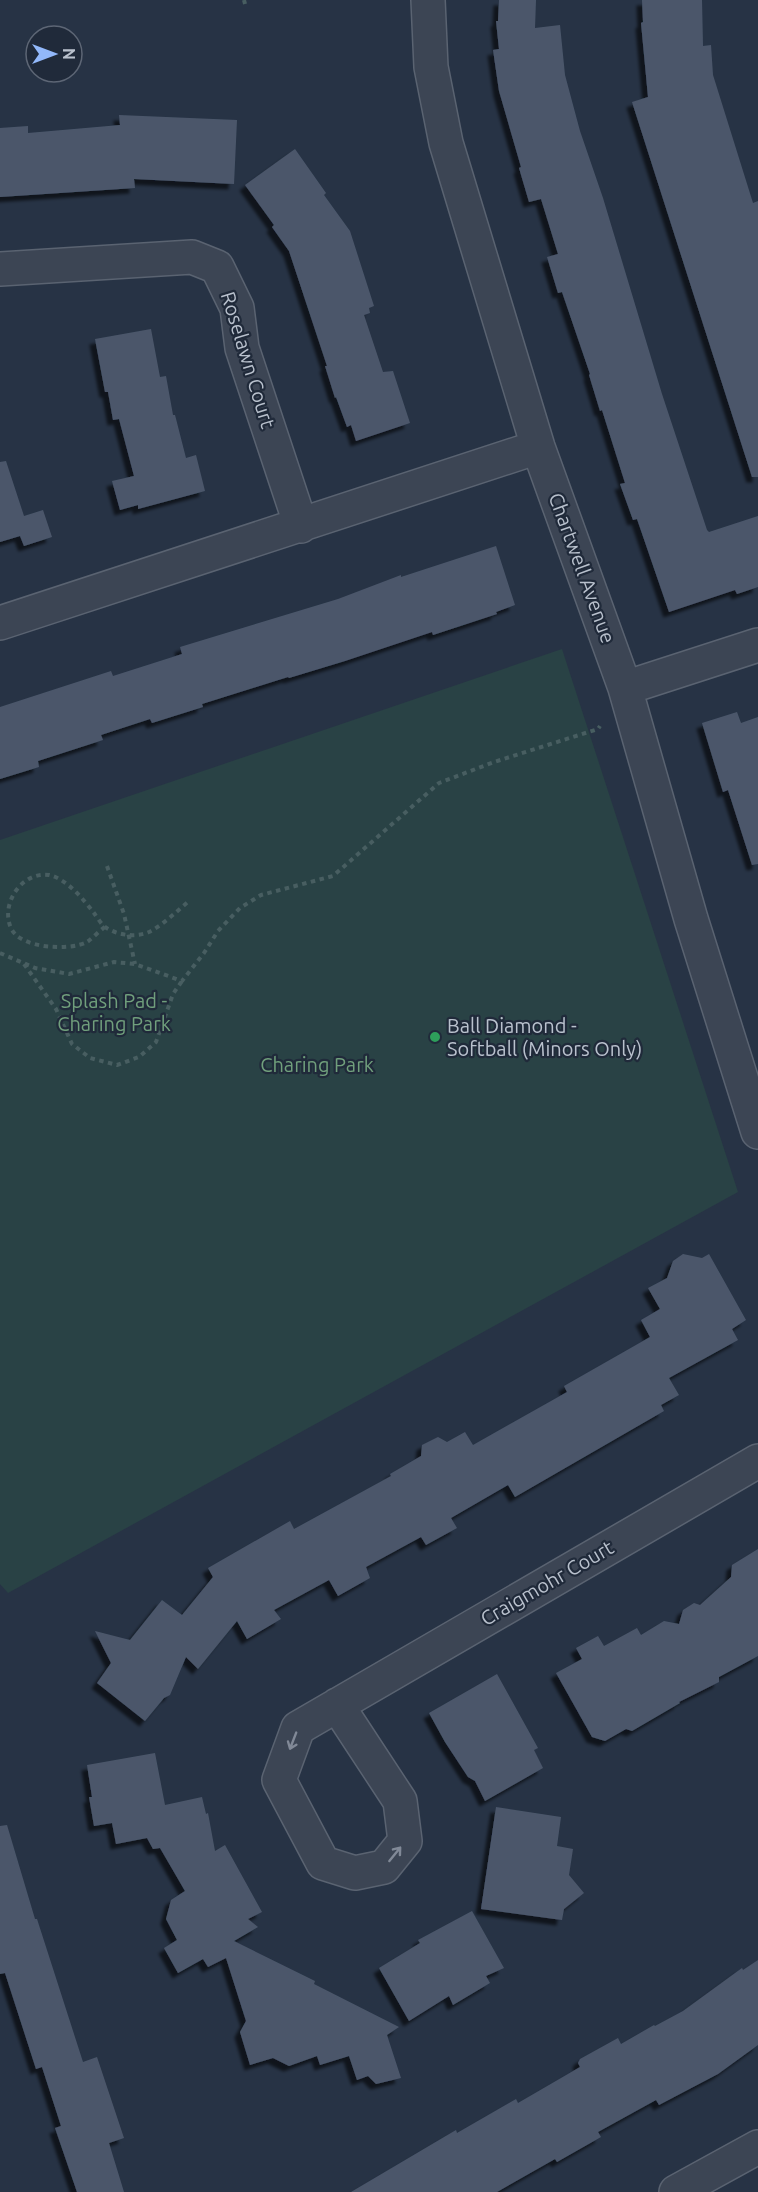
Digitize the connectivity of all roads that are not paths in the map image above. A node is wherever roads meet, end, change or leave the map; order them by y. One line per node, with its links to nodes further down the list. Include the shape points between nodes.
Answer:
1 (428, 0): 3 (street, Chartwell Avenue, via 431,67 446,143)
2 (0, 269): 4 (street, Roselawn Court, via 192,257 217,267 237,308 242,348)
3 (538, 447): 4 (street); 7 (street, Chartwell Avenue)
4 (301, 526): 5 (street)
5 (0, 623)
6 (758, 645): 7 (street)
7 (625, 688): 8 (street, Chartwell Avenue, via 691,919)
8 (758, 1132)
9 (758, 1461): 10 (street, Craigmohr Court)
10 (337, 1706): 10 (street, Craigmohr Court, one-way to 10, via 298,1728 279,1780 323,1863 355,1873 384,1867 405,1841 404,1831 400,1801)
11 (758, 2147): 12 (street)
12 (676, 2192)

